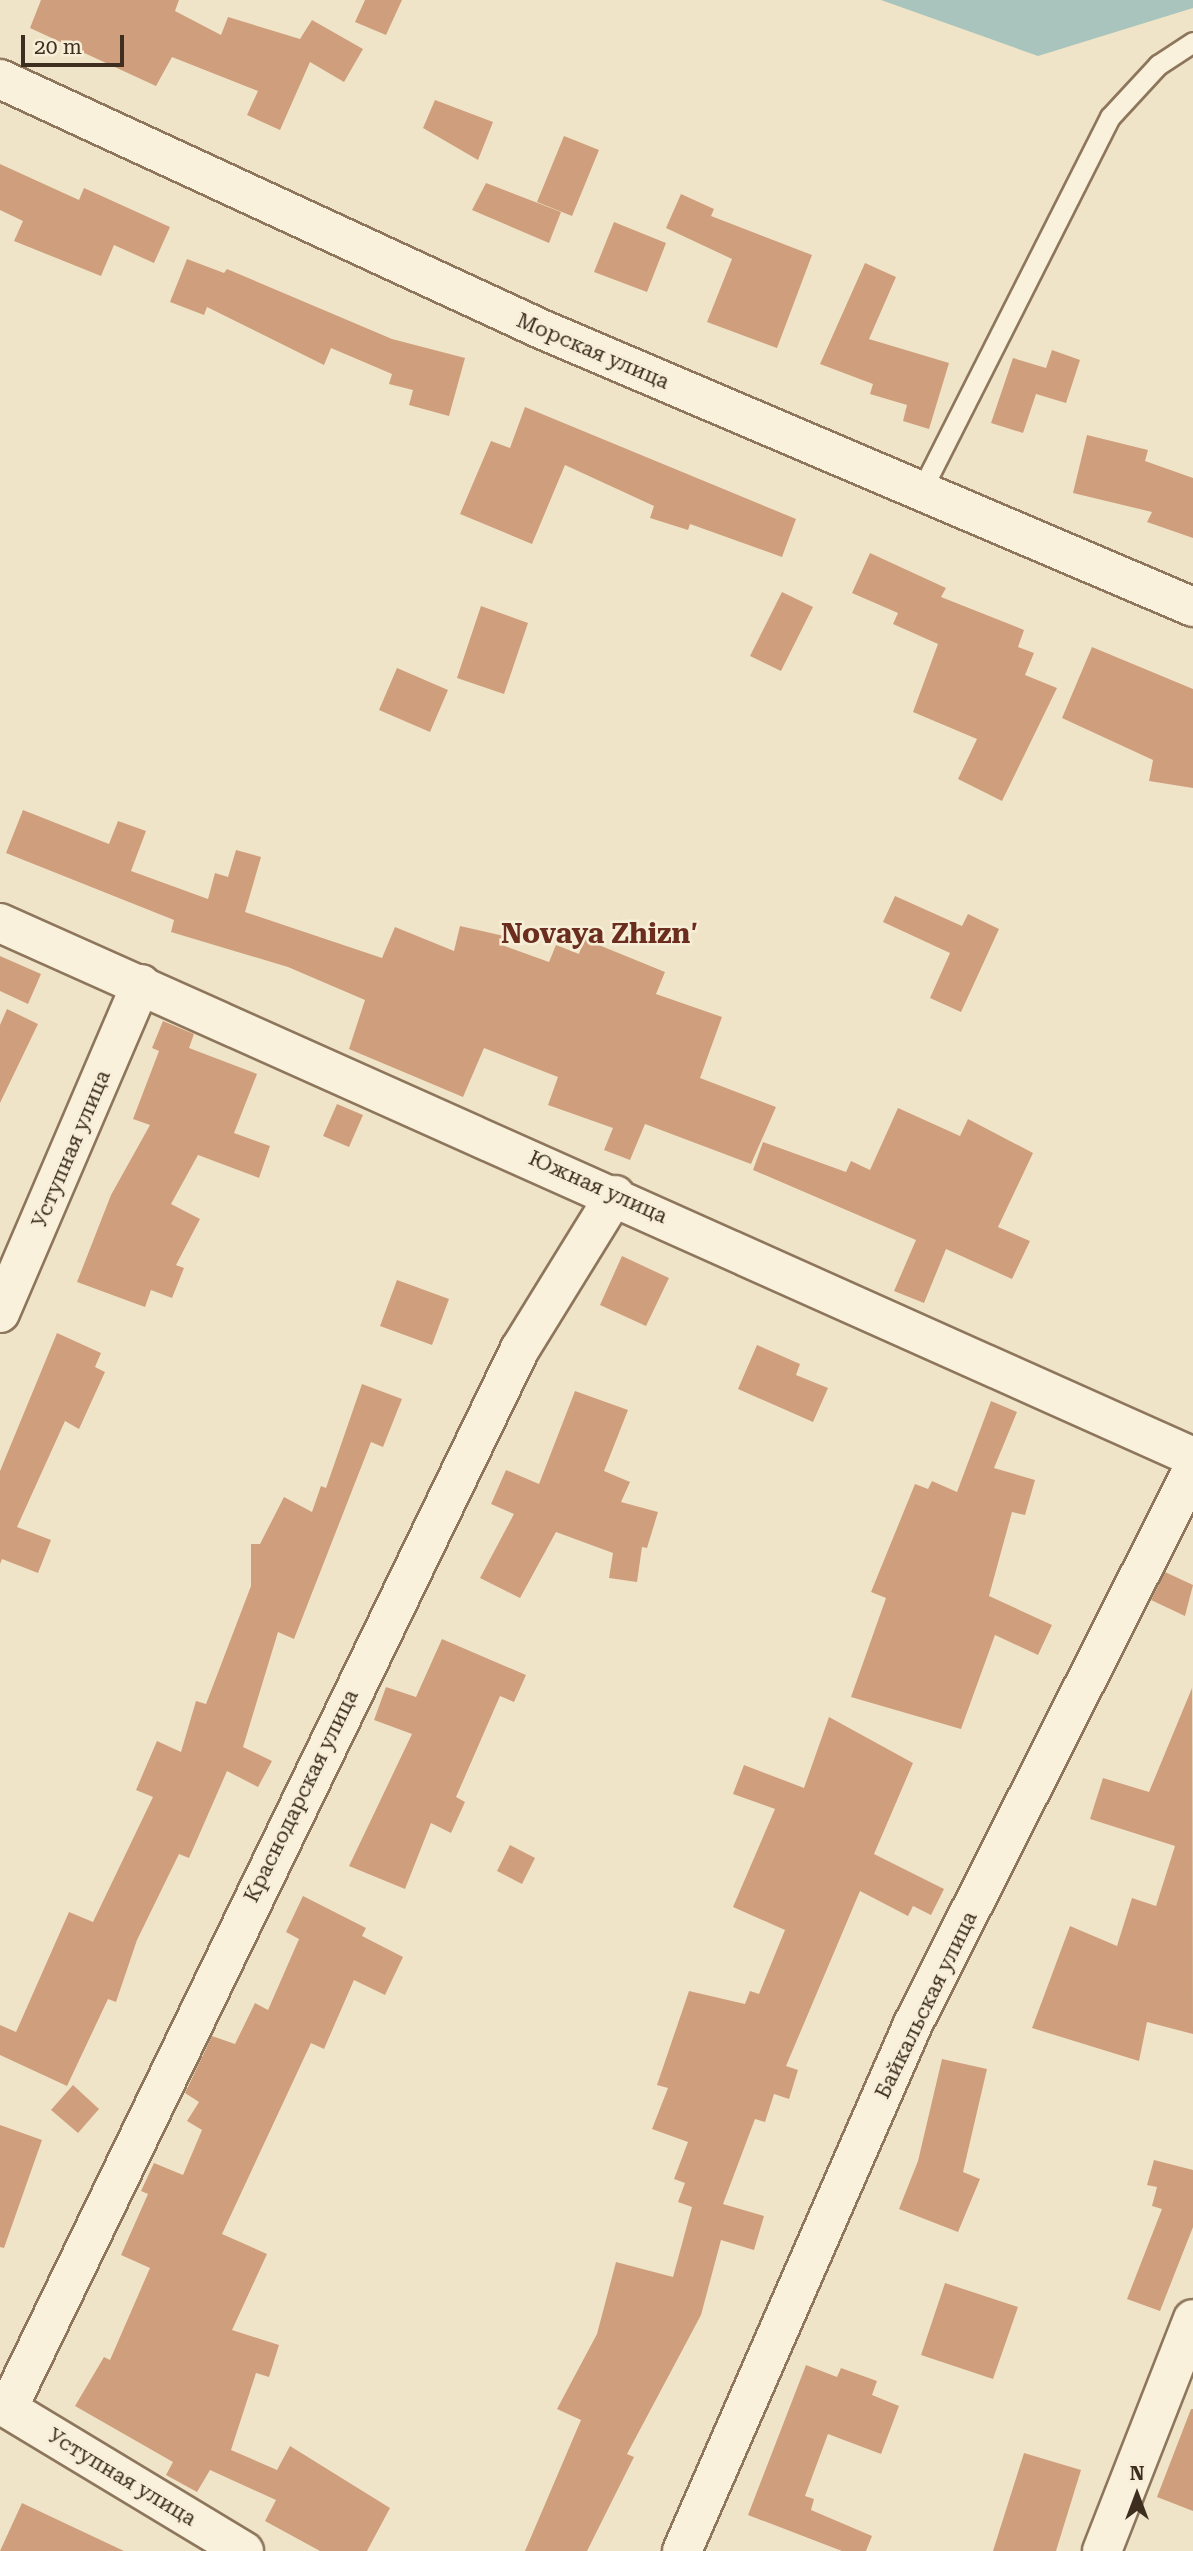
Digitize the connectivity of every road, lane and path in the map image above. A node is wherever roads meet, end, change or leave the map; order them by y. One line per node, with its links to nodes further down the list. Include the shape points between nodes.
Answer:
1 (1193, 42): 3 (lane, via 1158,65 1110,117)
2 (0, 79): 3 (street, Морская улица, via 541,329)
3 (921, 491): 4 (street, Морская улица)
4 (1193, 607)
5 (0, 923): 6 (street, Южная улица)
6 (141, 984): 7 (street, Южная улица); 8 (street, Уступная улица)
7 (615, 1195): 9 (street, Южная улица); 12 (street, Краснодарская улица, via 520,1349)
8 (0, 1313)
9 (1193, 1457)
10 (1193, 1469): 14 (street, Байкальская улица, via 914,2024)
11 (1193, 2319): 15 (street)
12 (4, 2406): 13 (street, Уступная улица)
13 (244, 2551)
14 (682, 2551)
15 (1102, 2551)

